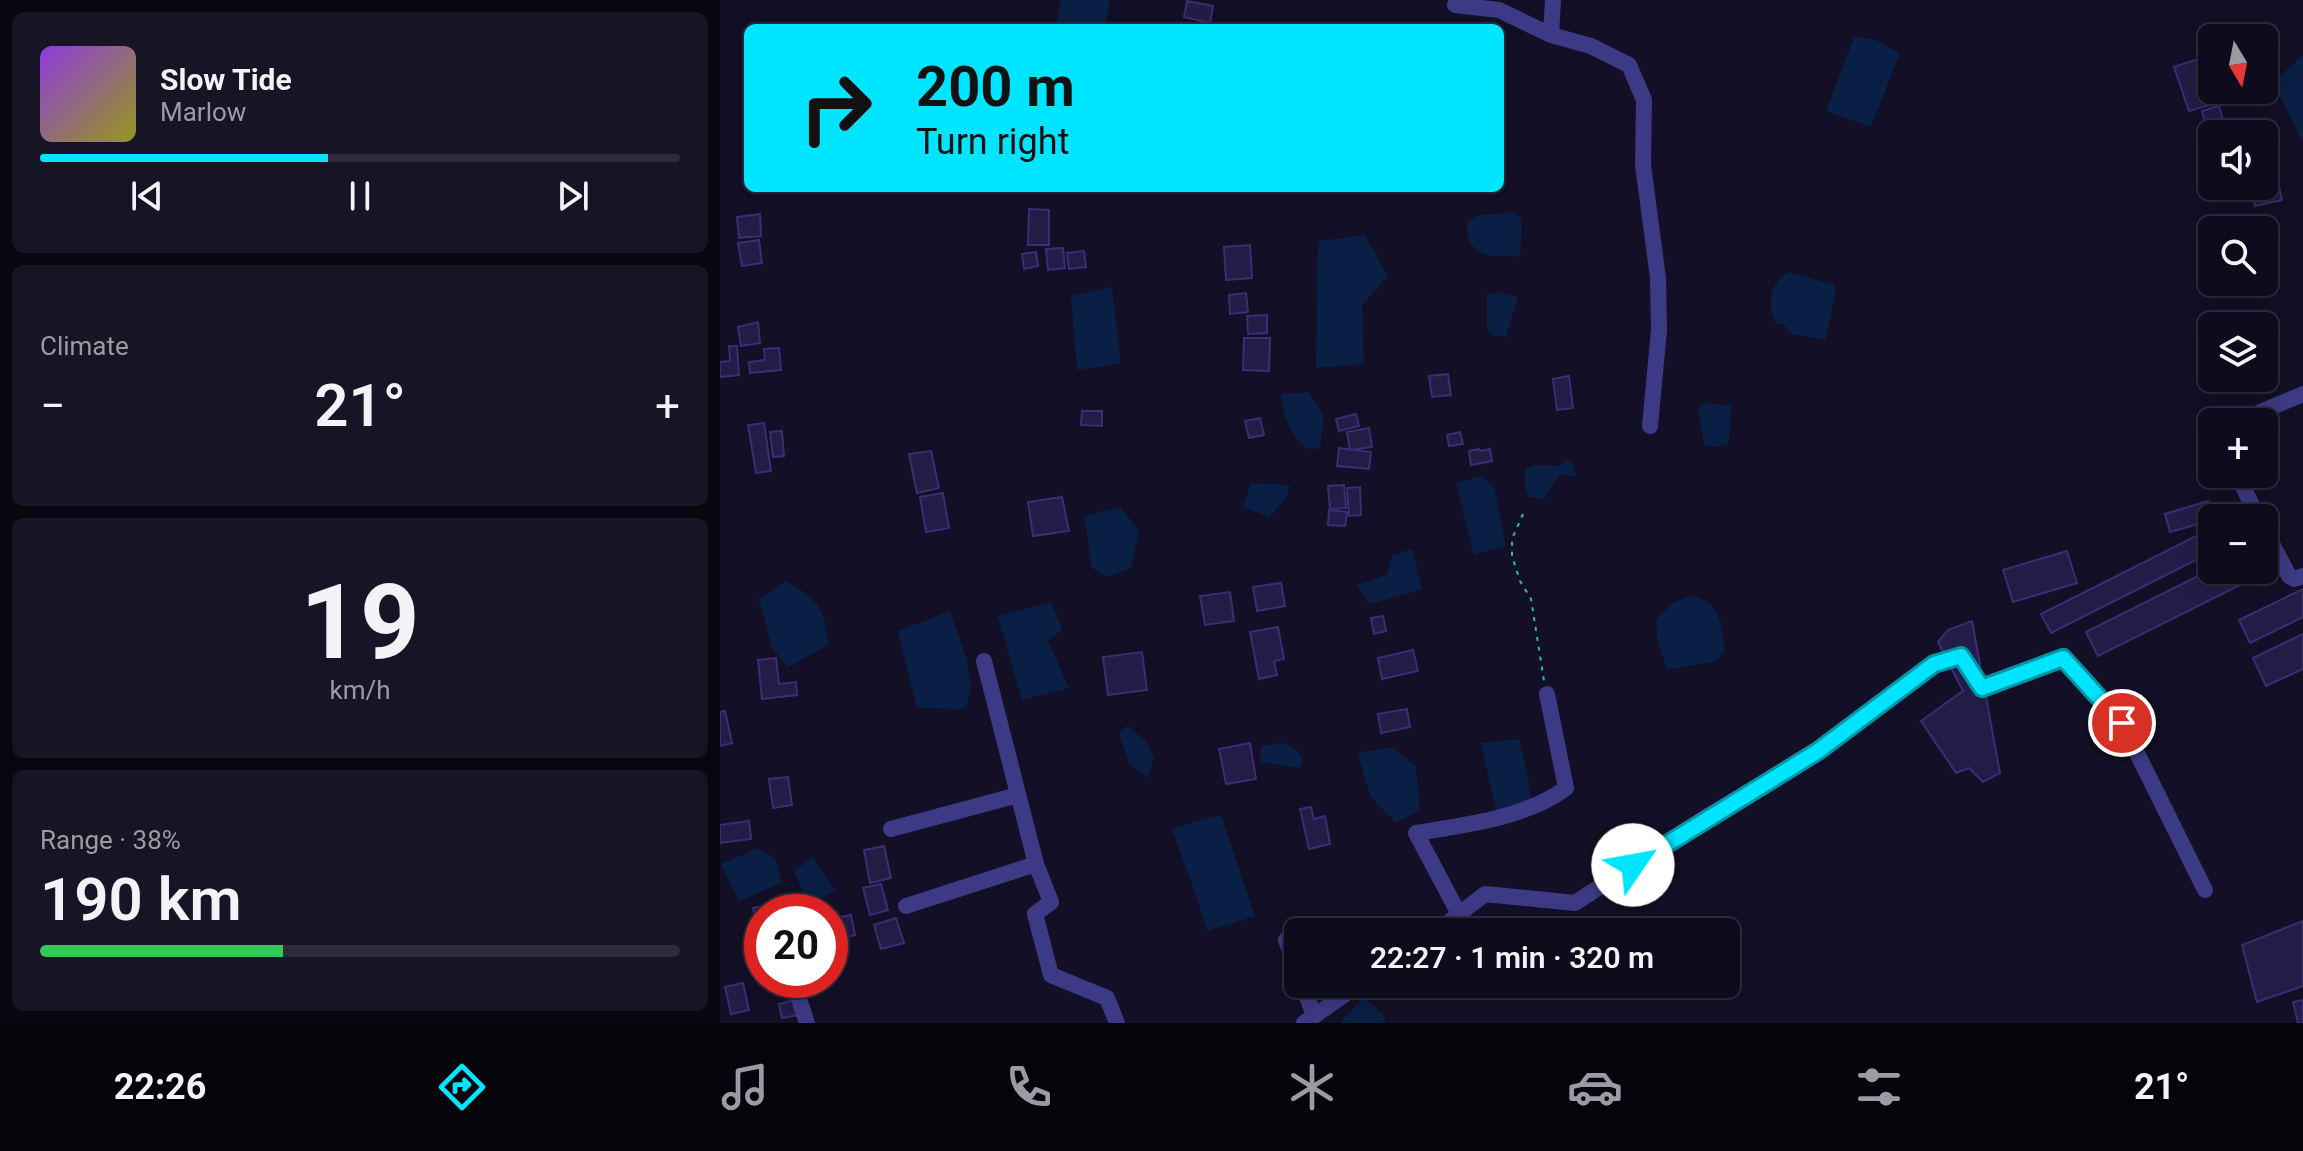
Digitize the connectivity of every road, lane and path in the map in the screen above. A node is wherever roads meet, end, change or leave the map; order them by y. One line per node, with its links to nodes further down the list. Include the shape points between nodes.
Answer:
1 (1553, 0): 3 (street)
2 (1455, 5): 3 (street, via 1499,10)
3 (1551, 35): 6 (street, via 1591,46 1629,65 1644,100 1643,165 1658,278 1659,330)
4 (2303, 394): 5 (street)
5 (2270, 408)
6 (1650, 426)
7 (1523, 514): 11 (path, via 1512,539 1512,556 1531,599)
8 (2278, 555): 9 (street, via 2289,576)
9 (2303, 576)
10 (984, 661): 12 (street)
11 (1547, 694): 17 (street, via 1566,788 1546,803 1416,833)
12 (1018, 795): 13 (street); 14 (street)
13 (891, 829)
14 (1036, 864): 16 (street); 24 (street, via 1051,902 1035,914 1051,975 1107,998)
15 (2205, 890): 17 (street, via 2122,723 2063,658 1982,688 1961,656 1934,664 1818,751 1575,903 1485,894)
16 (906, 906)
17 (1459, 914): 18 (street)
18 (1454, 918)
19 (1305, 998): 22 (street)
20 (1340, 998): 22 (street)
21 (800, 1002): 23 (street)
22 (1309, 1019)
23 (807, 1023)
24 (1117, 1023)

